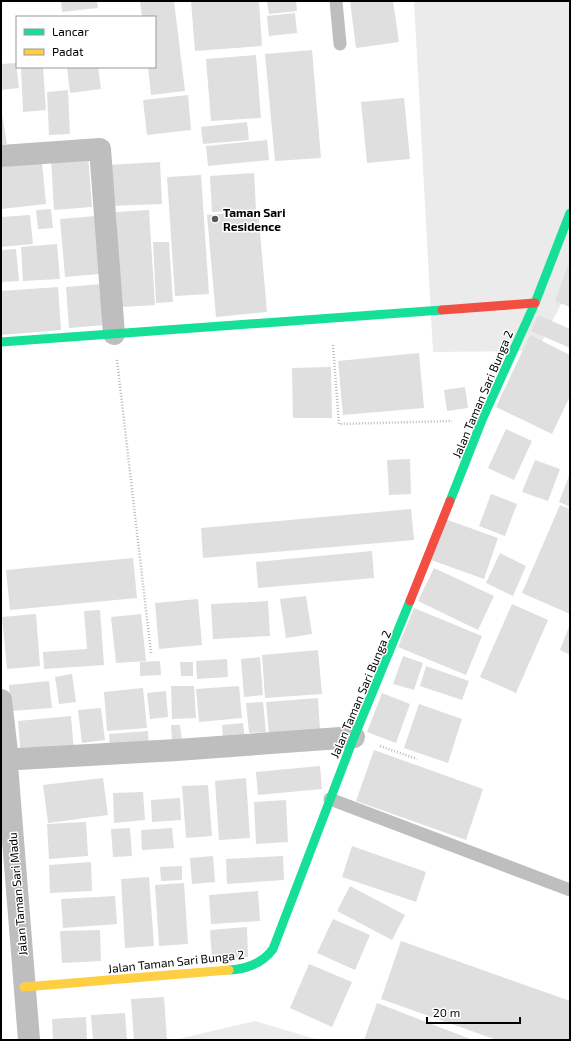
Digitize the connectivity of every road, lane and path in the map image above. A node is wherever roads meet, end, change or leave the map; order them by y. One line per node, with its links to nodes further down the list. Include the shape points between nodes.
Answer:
1 (336, 1): 2 (lane)
2 (340, 44)
3 (1, 156): 7 (street, via 100,149)
4 (570, 213): 5 (street, Jalan Taman Sari Bunga 2)
5 (535, 303): 6 (street); 9 (street, Jalan Taman Sari Bunga 2)
6 (330, 318): 7 (street); 9 (path, via 339,424)
7 (114, 334): 8 (street); 10 (path)
8 (1, 342)
9 (482, 420): 12 (street, Jalan Taman Sari Bunga 2)
10 (151, 653)
11 (1, 700): 14 (street, Jalan Taman Sari Madu)
12 (354, 737): 13 (path); 14 (street); 15 (street, Jalan Taman Sari Bunga 2)
13 (417, 759)
14 (4, 760): 17 (street, Jalan Taman Sari Madu, via 7,765)
15 (330, 799): 16 (lane); 17 (street, Jalan Taman Sari Bunga 2, via 273,949 261,962 242,968)
16 (570, 890)
17 (24, 987): 18 (street, Jalan Taman Sari Madu)
18 (29, 1040)

